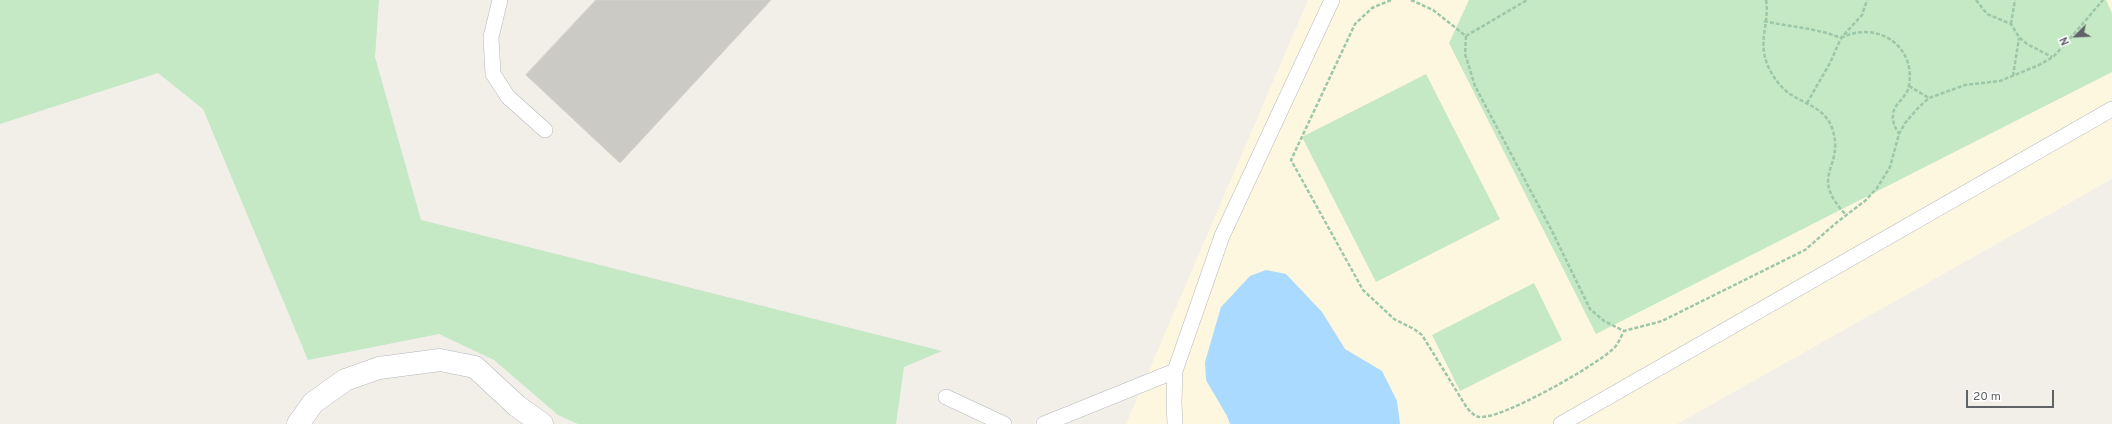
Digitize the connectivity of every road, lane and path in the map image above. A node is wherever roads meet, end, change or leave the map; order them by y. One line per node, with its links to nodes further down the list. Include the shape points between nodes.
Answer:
1 (500, 0): 22 (lane, via 491,37 493,74 508,97)
2 (1332, 0): 26 (lane, via 1222,236)
3 (1391, 0): 25 (path, via 1372,8 1355,24 1291,160 1363,290 1394,319 1422,335 1464,403 1474,415 1480,417 1504,411 1566,380 1614,348)
4 (1411, 0): 13 (path, via 1433,10)
5 (1527, 0): 13 (path)
6 (1766, 0): 11 (path)
7 (1867, 0): 15 (path, via 1862,15)
8 (1976, 0): 12 (path, via 1987,14)
9 (2015, 0): 12 (path)
10 (2102, 0): 16 (path)
11 (1764, 21): 15 (path, via 1824,32); 20 (path, via 1763,44 1769,69 1775,80 1790,94)
12 (2011, 24): 14 (path)
13 (1466, 36): 25 (path, via 1465,54 1475,86 1590,309 1604,321)
14 (2019, 37): 16 (path); 17 (path)
15 (1841, 38): 18 (path, via 1848,34 1868,32 1879,34 1897,43 1909,68); 20 (path)
16 (2053, 57): 17 (path)
17 (2013, 76): 19 (path, via 2000,81 1965,85)
18 (1909, 86): 19 (path); 23 (path, via 1893,113 1892,122)
19 (1929, 98): 23 (path, via 1911,116)
20 (1807, 103): 24 (path, via 1818,109 1831,124 1835,141 1827,178 1828,187 1830,194)
21 (2112, 109): 33 (lane)
22 (545, 130)
23 (1900, 134): 24 (path, via 1884,179 1866,200)
24 (1846, 215): 25 (path, via 1805,250 1784,262 1662,322)
25 (1624, 331)
26 (1175, 371): 31 (lane); 32 (lane)
27 (946, 397): 30 (lane)
28 (298, 424): 29 (street, via 313,403 345,380 379,368 440,360 475,367 517,406)
29 (542, 424)
30 (1004, 424)
31 (1044, 424)
32 (1175, 424)
33 (1560, 424)

